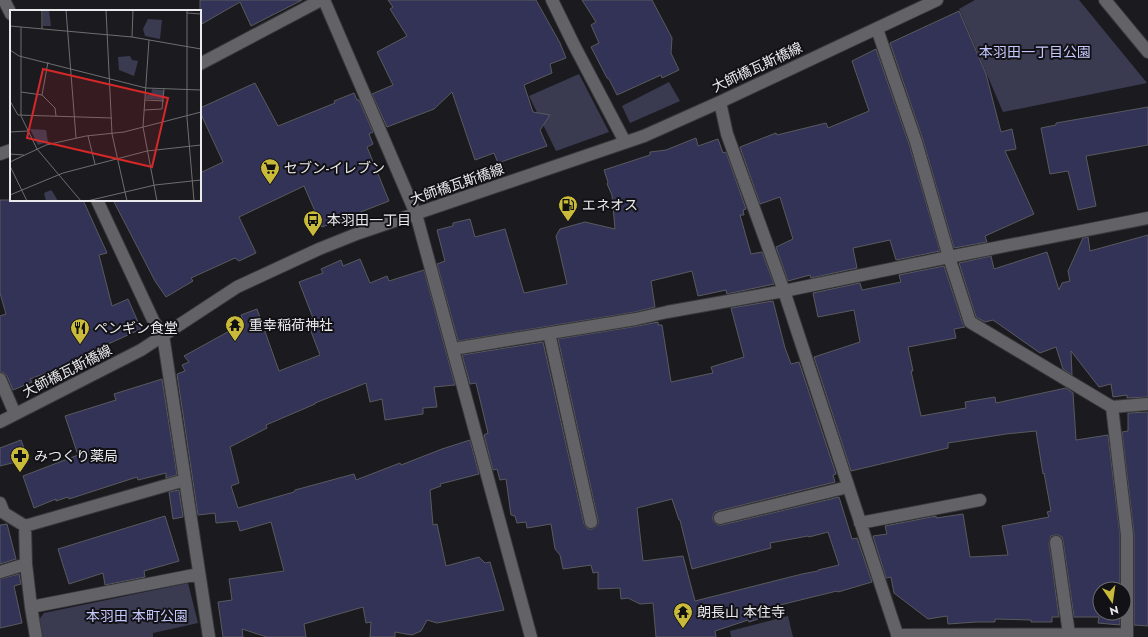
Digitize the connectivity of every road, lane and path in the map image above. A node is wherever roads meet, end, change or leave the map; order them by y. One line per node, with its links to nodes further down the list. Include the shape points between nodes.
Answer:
1 (4, 0): 6 (street)
2 (323, 0): 9 (street); 15 (street)
3 (552, 0): 11 (street)
4 (937, 0): 7 (street, 大師橋瓦斯橋線)
5 (1105, 0): 8 (street)
6 (10, 12)
7 (877, 29): 10 (street, 大師橋瓦斯橋線); 17 (street, via 916,142)
8 (1148, 52)
9 (201, 63)
10 (720, 102): 11 (street, 大師橋瓦斯橋線); 18 (street, via 727,134)
11 (625, 142): 15 (street, 大師橋瓦斯橋線)
12 (10, 150): 13 (street)
13 (0, 154)
14 (97, 201): 20 (street, via 154,322)
15 (416, 214): 20 (street, 大師橋瓦斯橋線, via 358,233 237,287); 21 (street)
16 (1148, 218): 17 (street)
17 (949, 257): 18 (street); 24 (street, via 970,322)
18 (784, 291): 19 (street); 28 (street)
19 (548, 333): 21 (street); 32 (street)
20 (163, 335): 25 (street, 大師橋瓦斯橋線, via 142,350); 27 (street)
21 (453, 349): 45 (street)
22 (0, 379): 25 (street)
23 (1148, 404): 24 (street)
24 (1112, 408): 42 (street, via 1127,535)
25 (15, 414): 26 (street, 大師橋瓦斯橋線)
26 (0, 422)
27 (185, 480): 34 (street); 38 (street)
28 (848, 486): 31 (street); 33 (street)
29 (980, 500): 33 (street)
30 (0, 503): 34 (street, via 4,513)
31 (720, 518)
32 (591, 522)
33 (860, 523): 41 (street)
34 (25, 526): 36 (street)
35 (1056, 542): 40 (street)
36 (26, 564): 37 (street); 39 (street)
37 (0, 572)
38 (200, 574): 39 (street); 44 (street)
39 (31, 607): 43 (street)
40 (1069, 634): 41 (street); 42 (street)
41 (897, 636)
42 (1127, 636)
43 (36, 637)
44 (209, 637)
45 (531, 637)

